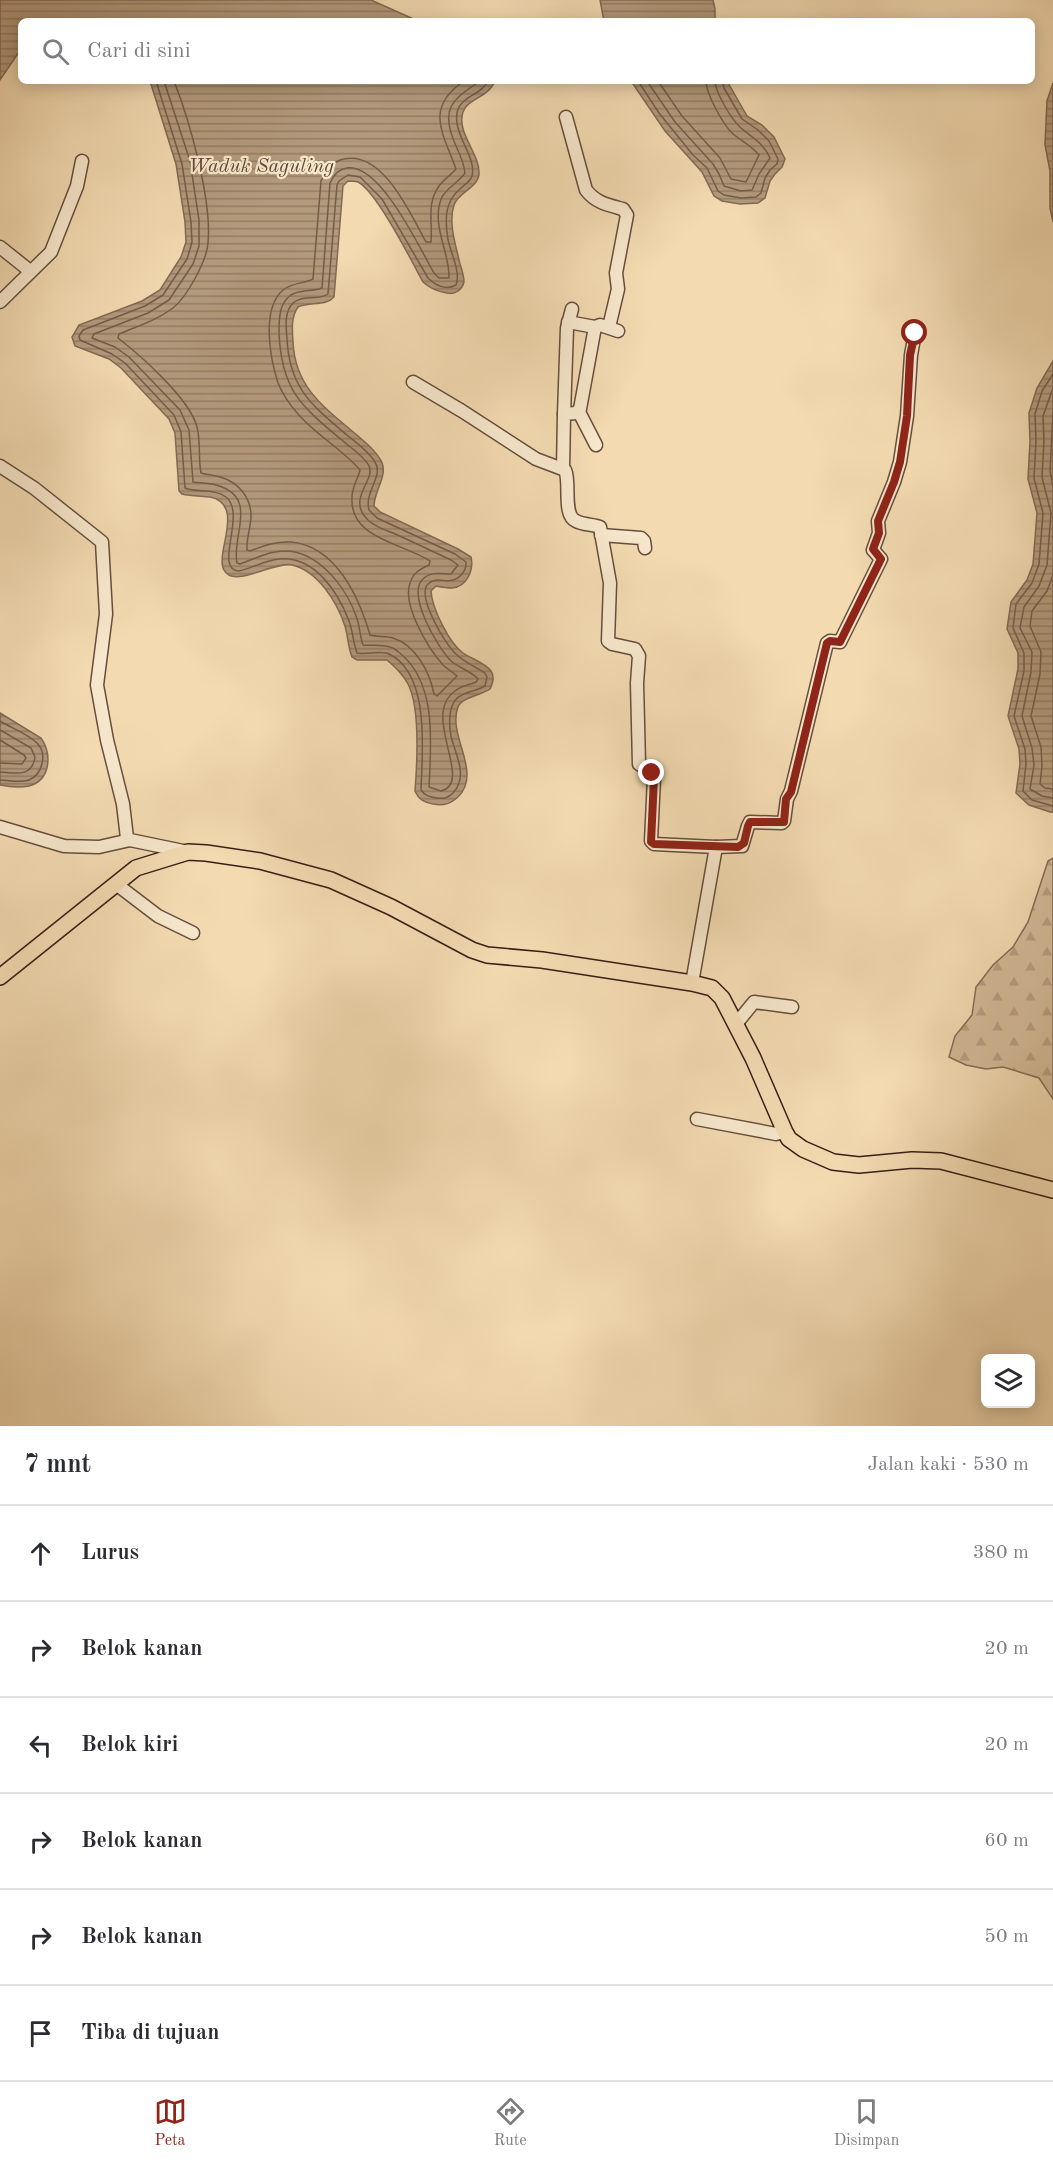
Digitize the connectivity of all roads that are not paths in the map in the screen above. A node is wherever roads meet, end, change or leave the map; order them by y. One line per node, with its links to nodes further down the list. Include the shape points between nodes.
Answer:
1 (566, 117): 8 (street, via 586,190 593,199 623,209 627,215 616,273 614,329 600,324)
2 (82, 161): 4 (street, via 54,247)
3 (0, 248): 4 (street)
4 (30, 271): 5 (street)
5 (0, 302)
6 (572, 309): 7 (street)
7 (568, 322): 8 (street); 12 (street)
8 (596, 327): 11 (street)
9 (915, 333): 20 (street, via 900,462 877,524 879,533 873,549 881,559 840,642 827,643 791,792 786,799 784,821 750,822 742,846)
10 (413, 382): 15 (street, via 536,459)
11 (579, 412): 12 (street); 13 (street)
12 (564, 414): 15 (street)
13 (596, 445)
14 (0, 466): 19 (street, via 102,542 106,614 97,685)
15 (563, 469): 16 (street, via 571,516 577,522 598,526)
16 (601, 536): 17 (street, via 641,538); 20 (street, via 610,583 608,641 635,649 639,656 639,764 651,771 654,778 651,842)
17 (645, 548)
18 (0, 827): 19 (street, via 64,846 99,847)
19 (130, 840): 21 (street)
20 (716, 847): 25 (street)
21 (188, 852): 22 (main road, via 136,868); 25 (main road, via 260,861 331,880 487,956 542,960)
22 (116, 884): 23 (street, via 158,916); 24 (main road)
23 (193, 933)
24 (0, 978)
25 (692, 983): 27 (main road, via 718,993)
26 (792, 1007): 27 (street, via 754,1002)
27 (736, 1024): 29 (main road)
28 (697, 1119): 29 (street, via 776,1134)
29 (785, 1132): 30 (main road, via 803,1149 833,1162 859,1166 941,1161)
30 (1053, 1190)

